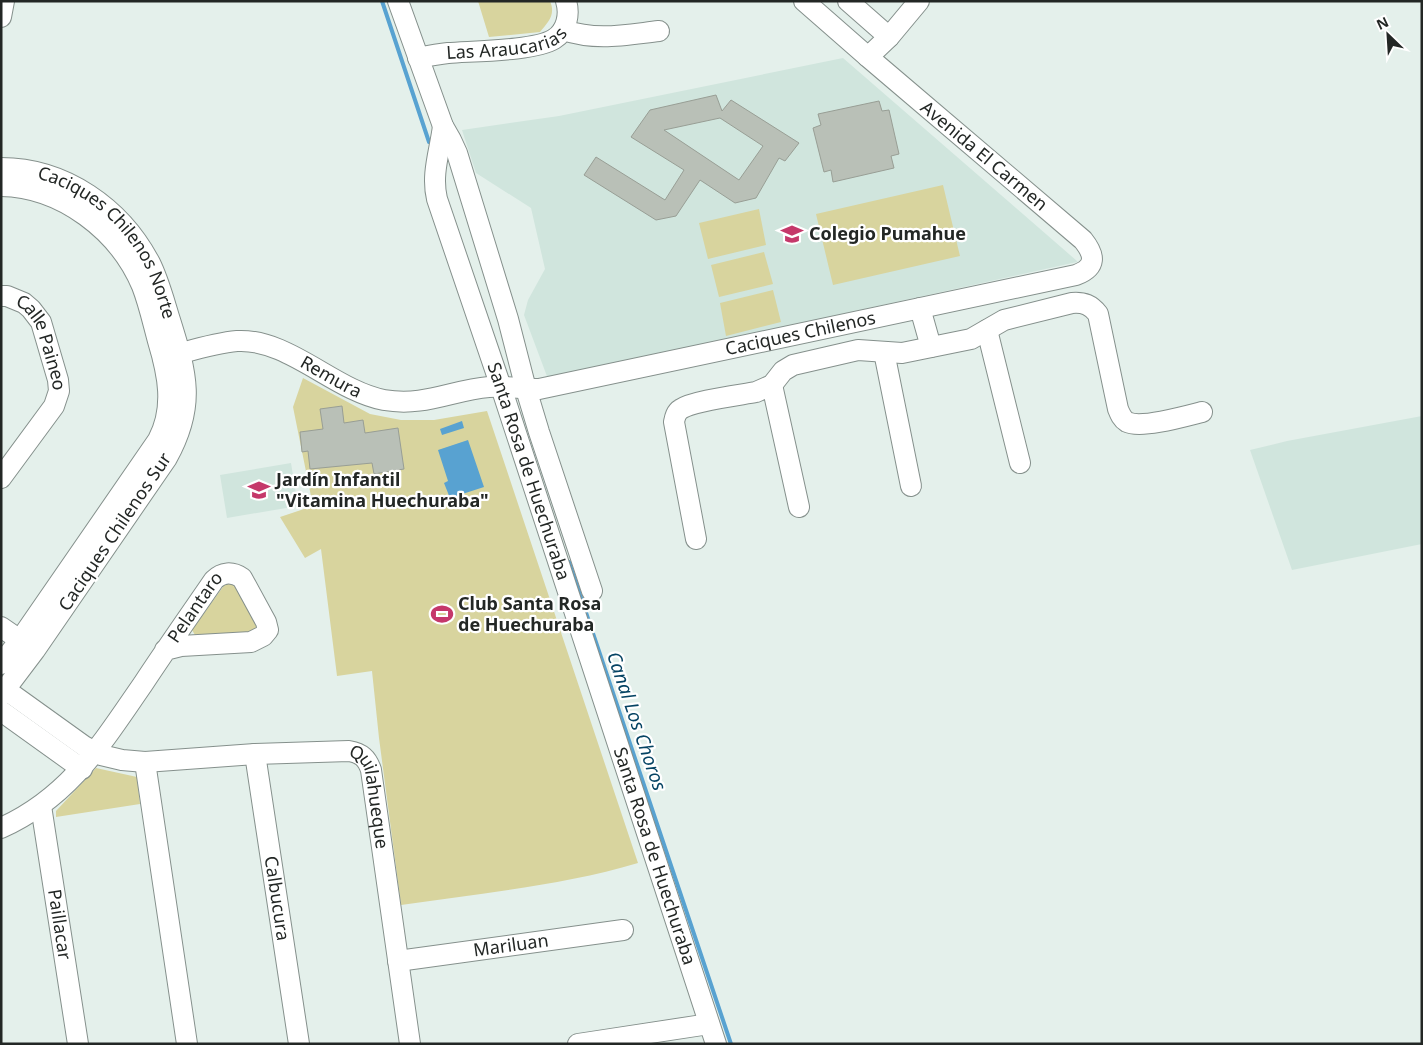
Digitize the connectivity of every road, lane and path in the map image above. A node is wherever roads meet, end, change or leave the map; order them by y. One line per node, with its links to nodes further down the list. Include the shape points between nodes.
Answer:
1 (4, 1): 7 (street)
2 (398, 1): 12 (street, Santa Rosa de Huechuraba)
3 (566, 1): 8 (street, Las Araucarias, via 568,18)
4 (804, 1): 11 (street, Avenida El Carmen)
5 (848, 1): 10 (street)
6 (919, 1): 10 (street)
7 (1, 18)
8 (563, 30): 9 (street, via 604,37); 12 (street, Las Araucarias, via 555,39 536,46)
9 (659, 31)
10 (889, 37): 11 (street)
11 (868, 57): 19 (street, Avenida El Carmen, via 1083,240 1092,253)
12 (418, 58): 13 (street, Santa Rosa de Huechuraba)
13 (443, 126): 16 (street, Santa Rosa de Huechuraba, via 454,146); 17 (street, Santa Rosa de Huechuraba, via 434,176)
14 (1, 168): 18 (street, Caciques Chilenos Norte, via 36,171 67,182 109,210)
15 (1, 186): 18 (street, Caciques Chilenos Norte, via 28,189 70,205)
16 (470, 197): 17 (street, via 453,187 444,190); 28 (street, Santa Rosa de Huechuraba, via 508,318)
17 (437, 199): 27 (street, Santa Rosa de Huechuraba)
18 (125, 241): 25 (street, Caciques Chilenos Norte, via 151,264 158,281)
19 (1092, 260): 21 (street, Caciques Chilenos, via 1083,272 1076,275)
20 (1, 296): 31 (street, Calle Paineo, via 24,303 41,322 60,392 54,406)
21 (920, 308): 23 (street); 28 (street, Caciques Chilenos, via 539,390)
22 (987, 330): 23 (street, via 971,339); 29 (street, via 1004,320 1082,302 1098,314 1118,409 1126,422 1149,424); 30 (street)
23 (931, 348): 24 (street, via 902,353)
24 (884, 352): 26 (street, via 858,350 793,365); 32 (street)
25 (172, 356): 27 (street, Remura, via 237,341 259,343 290,355 361,393 395,402 428,401); 37 (street, Caciques Chilenos Sur, via 186,400 178,438)
26 (772, 384): 33 (street); 34 (street, via 756,392 689,405 678,411 675,417)
27 (501, 387): 28 (street, Caciques Chilenos); 50 (street, Santa Rosa de Huechuraba)
28 (526, 389): 35 (street, Santa Rosa de Huechuraba)
29 (1202, 412)
30 (1020, 463)
31 (1, 478)
32 (911, 486)
33 (799, 507)
34 (696, 539)
35 (592, 590)
36 (1, 627): 37 (street)
37 (27, 645): 39 (street, Caciques Chilenos Sur); 40 (street, Caciques Chilenos Sur)
38 (166, 650): 38 (street, Pelantaro, via 181,646 251,642 263,636 268,630 266,622 242,578 231,573 218,577); 42 (street, Pelantaro)
39 (1, 664)
40 (3, 692): 42 (street, Quilahueque)
41 (1, 711): 45 (street)
42 (96, 752): 44 (street, Quilahueque, via 122,760); 45 (street)
43 (255, 754): 44 (street, Quilahueque); 49 (street, Quilahueque, via 349,752 366,759 371,770); 53 (street, Calbucura)
44 (145, 762): 52 (street)
45 (82, 769): 46 (street)
46 (41, 806): 47 (street); 51 (street, Paillacar)
47 (1, 828)
48 (623, 930): 49 (street, Mariluan)
49 (398, 961): 54 (street, Quilahueque)
50 (709, 1024): 55 (street); 56 (street, Santa Rosa de Huechuraba)
51 (78, 1044)
52 (187, 1044)
53 (299, 1044)
54 (410, 1044)
55 (578, 1044)
56 (716, 1044)

